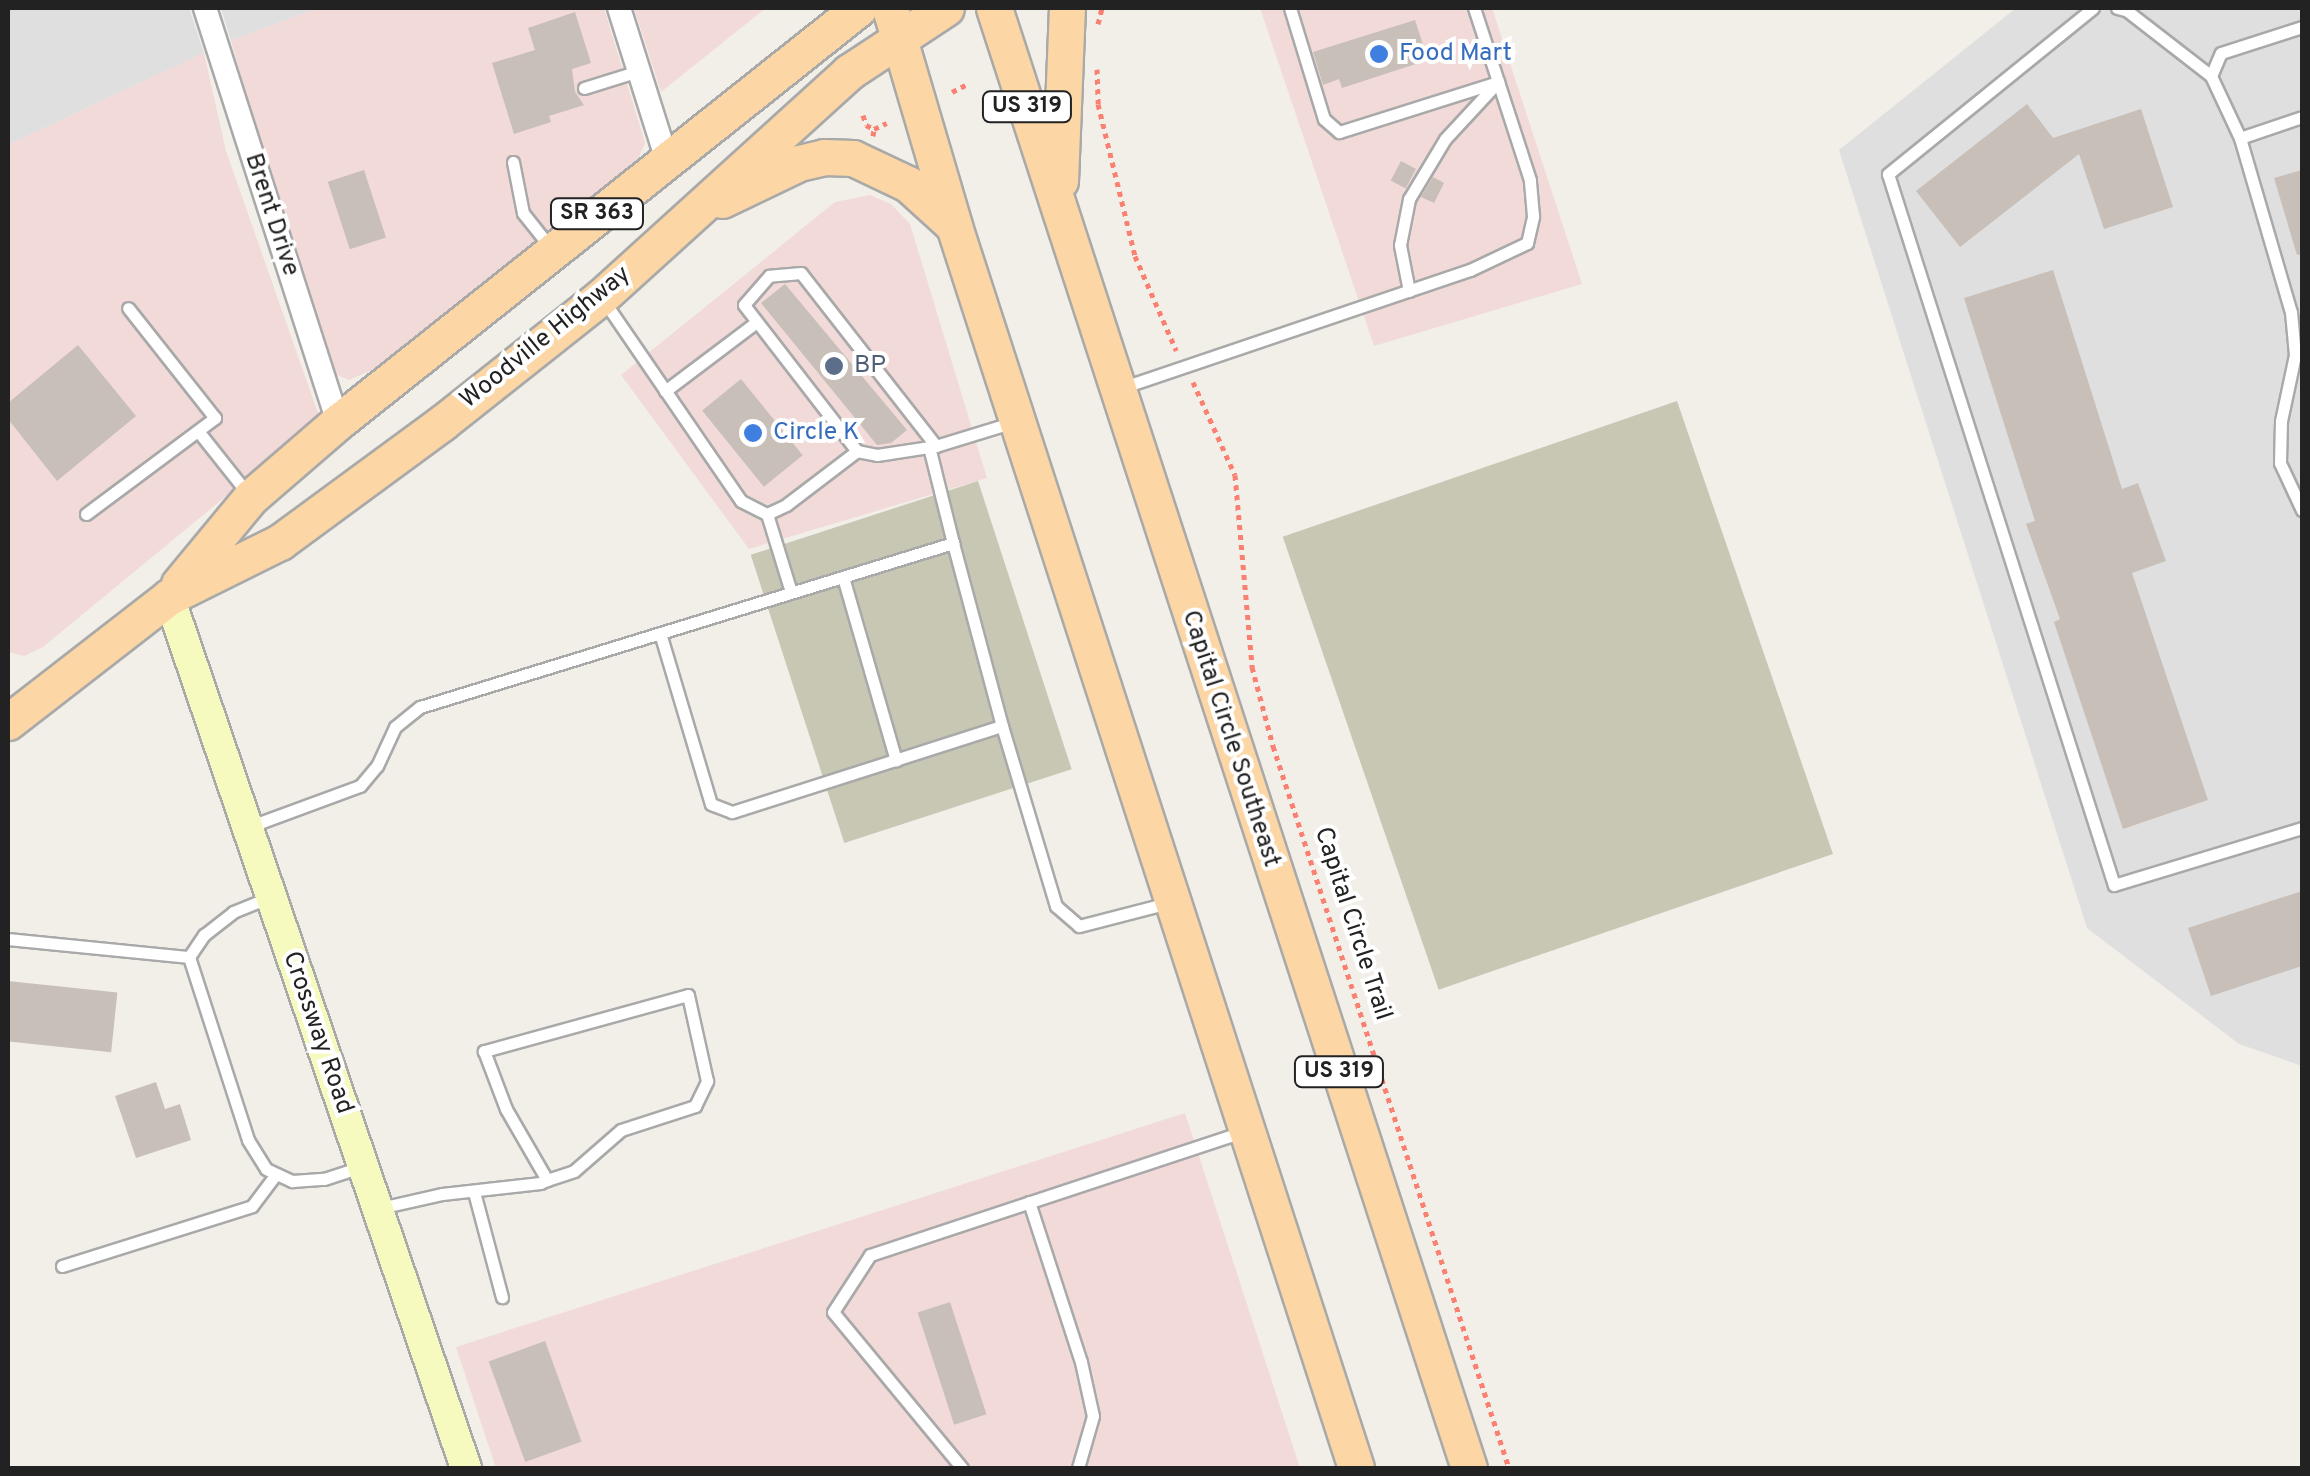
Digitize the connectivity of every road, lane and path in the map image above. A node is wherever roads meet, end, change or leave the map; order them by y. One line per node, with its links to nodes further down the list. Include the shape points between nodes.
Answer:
1 (205, 8): 39 (street, Brent Drive)
2 (619, 8): 14 (street)
3 (859, 8): 24 (main road, Woodville Highway / SR 363)
4 (946, 8): 11 (main road, Woodville Highway / SR 363)
5 (994, 8): 26 (main road, Capital Circle Southeast / US 319)
6 (1067, 8): 26 (main road)
7 (1292, 8): 16 (lane, via 1324,119 1340,132)
8 (1474, 8): 16 (lane)
9 (2093, 8): 56 (lane, via 1888,174 2114,885)
10 (2123, 8): 15 (lane)
11 (895, 23): 27 (main road, Woodville Highway / SR 363); 28 (main road)
12 (2302, 26): 15 (lane, via 2221,53)
13 (1096, 53): 34 (path, via 1098,104 1135,256)
14 (639, 71): 18 (lane); 24 (street)
15 (2211, 76): 23 (lane)
16 (1498, 82): 30 (lane, via 1444,139 1409,199 1400,245); 30 (lane, via 1530,180 1528,243)
17 (968, 84): 19 (path)
18 (584, 88)
19 (952, 92)
20 (863, 115): 22 (path, via 874,129)
21 (2302, 117): 23 (lane)
22 (886, 123)
23 (2240, 138): 44 (lane, via 2291,312 2295,355 2280,463)
24 (666, 157): 29 (main road, Woodville Highway / SR 363)
25 (513, 162): 29 (lane, via 523,213)
26 (1059, 206): 37 (main road, Capital Circle Southeast / US 319)
27 (691, 214): 28 (main road, via 800,163 839,157 908,184); 31 (main road, Woodville Highway / SR 363)
28 (954, 226): 38 (main road)
29 (552, 251): 39 (main road, Woodville Highway / SR 363)
30 (1409, 291): 37 (lane)
31 (601, 297): 36 (lane); 50 (main road, Woodville Highway / SR 363, via 280,542)
32 (128, 308): 40 (lane, via 214,418)
33 (754, 324): 36 (lane); 41 (lane, via 744,306 770,276 802,273); 42 (lane)
34 (1174, 346)
35 (1195, 386): 75 (path, Capital Circle Trail, via 1236,476 1252,667 1273,746)
36 (665, 390): 46 (lane, via 742,500)
37 (1117, 390): 74 (main road, Capital Circle Southeast / US 319)
38 (1018, 421): 41 (lane); 58 (main road)
39 (338, 422): 43 (main road, Woodville Highway / SR 363)
40 (198, 431): 43 (lane); 45 (lane)
41 (932, 446): 42 (lane, via 877,455); 47 (lane)
42 (857, 451): 46 (lane)
43 (250, 497): 50 (main road, Woodville Highway / SR 363)
44 (2302, 510)
45 (86, 514)
46 (766, 514): 49 (lane)
47 (952, 543): 48 (lane); 53 (lane)
48 (842, 576): 49 (lane); 54 (lane)
49 (791, 592): 51 (lane)
50 (169, 597): 52 (main road, Woodville Highway / SR 363); 55 (street, Crossway Road)
51 (660, 633): 54 (lane, via 711,804 732,812); 55 (lane, via 420,707 396,727 360,786)
52 (8, 719)
53 (1002, 726): 54 (lane); 58 (lane, via 1056,906 1078,926)
54 (896, 761)
55 (246, 828): 57 (street, Crossway Road)
56 (2302, 828)
57 (270, 898): 60 (lane, via 233,912); 62 (street, Crossway Road)
58 (1172, 902): 61 (main road)
59 (8, 939): 60 (lane)
60 (189, 956): 63 (lane, via 248,1140)
61 (1246, 1130): 66 (lane); 73 (main road)
62 (363, 1166): 63 (lane, via 324,1179 292,1181); 67 (street, Crossway Road)
63 (276, 1174): 68 (lane, via 252,1206)
64 (547, 1180): 64 (lane, via 574,1171 621,1130 695,1106 708,1080 688,995 484,1052 506,1109); 65 (lane)
65 (474, 1192): 67 (lane); 69 (lane)
66 (1029, 1202): 71 (lane, via 870,1255 833,1312); 72 (lane, via 1093,1416)
67 (378, 1208): 70 (street, Crossway Road)
68 (62, 1266)
69 (502, 1297)
70 (466, 1468)
71 (962, 1468)
72 (1078, 1468)
73 (1356, 1468)
74 (1470, 1468)
75 (1509, 1468)

